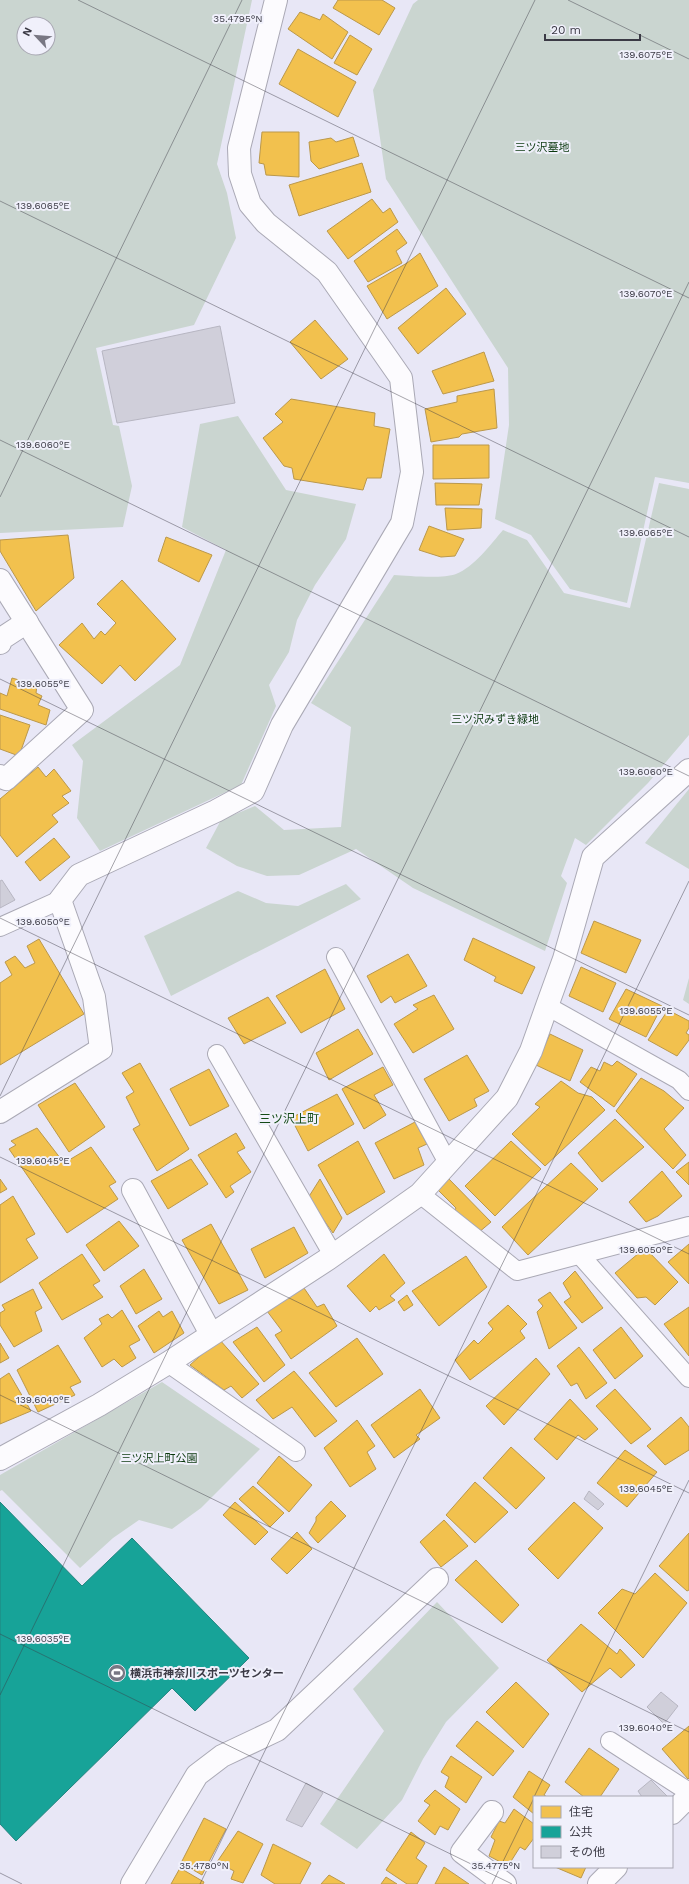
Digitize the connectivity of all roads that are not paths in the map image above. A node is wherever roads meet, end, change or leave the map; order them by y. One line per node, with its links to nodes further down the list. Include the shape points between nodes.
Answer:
1 (276, 0): 7 (street, via 239,148 240,174 250,204 266,223 327,272 401,378 412,472 402,524 282,725 254,791 216,812 78,875)
2 (0, 580): 3 (street)
3 (27, 622): 4 (street, via 1,639); 6 (street, via 82,710 6,779)
4 (0, 643)
5 (689, 770): 10 (street, via 593,857 564,959)
6 (0, 776)
7 (60, 900): 8 (lane); 13 (street, via 94,997 100,1049)
8 (0, 927)
9 (336, 957): 14 (lane)
10 (547, 1006): 12 (lane, via 679,1080); 14 (street, via 531,1051 507,1098)
11 (217, 1054): 18 (lane)
12 (689, 1091)
13 (0, 1112)
14 (448, 1163): 16 (street)
15 (133, 1190): 20 (street)
16 (420, 1194): 18 (street); 19 (lane, via 517,1271)
17 (689, 1226): 19 (lane)
18 (333, 1255): 20 (street)
19 (580, 1255): 22 (lane)
20 (211, 1334): 21 (street)
21 (168, 1363): 23 (lane); 24 (street, via 99,1405)
22 (689, 1378)
23 (296, 1452)
24 (0, 1459)
25 (437, 1579): 32 (street, via 277,1730 222,1756 196,1775)
26 (610, 1741): 27 (lane)
27 (689, 1792)
28 (689, 1796): 29 (street)
29 (673, 1811)
30 (492, 1812): 33 (street, via 462,1852)
31 (615, 1868): 34 (street)
32 (132, 1884)
33 (505, 1884)
34 (599, 1884)

